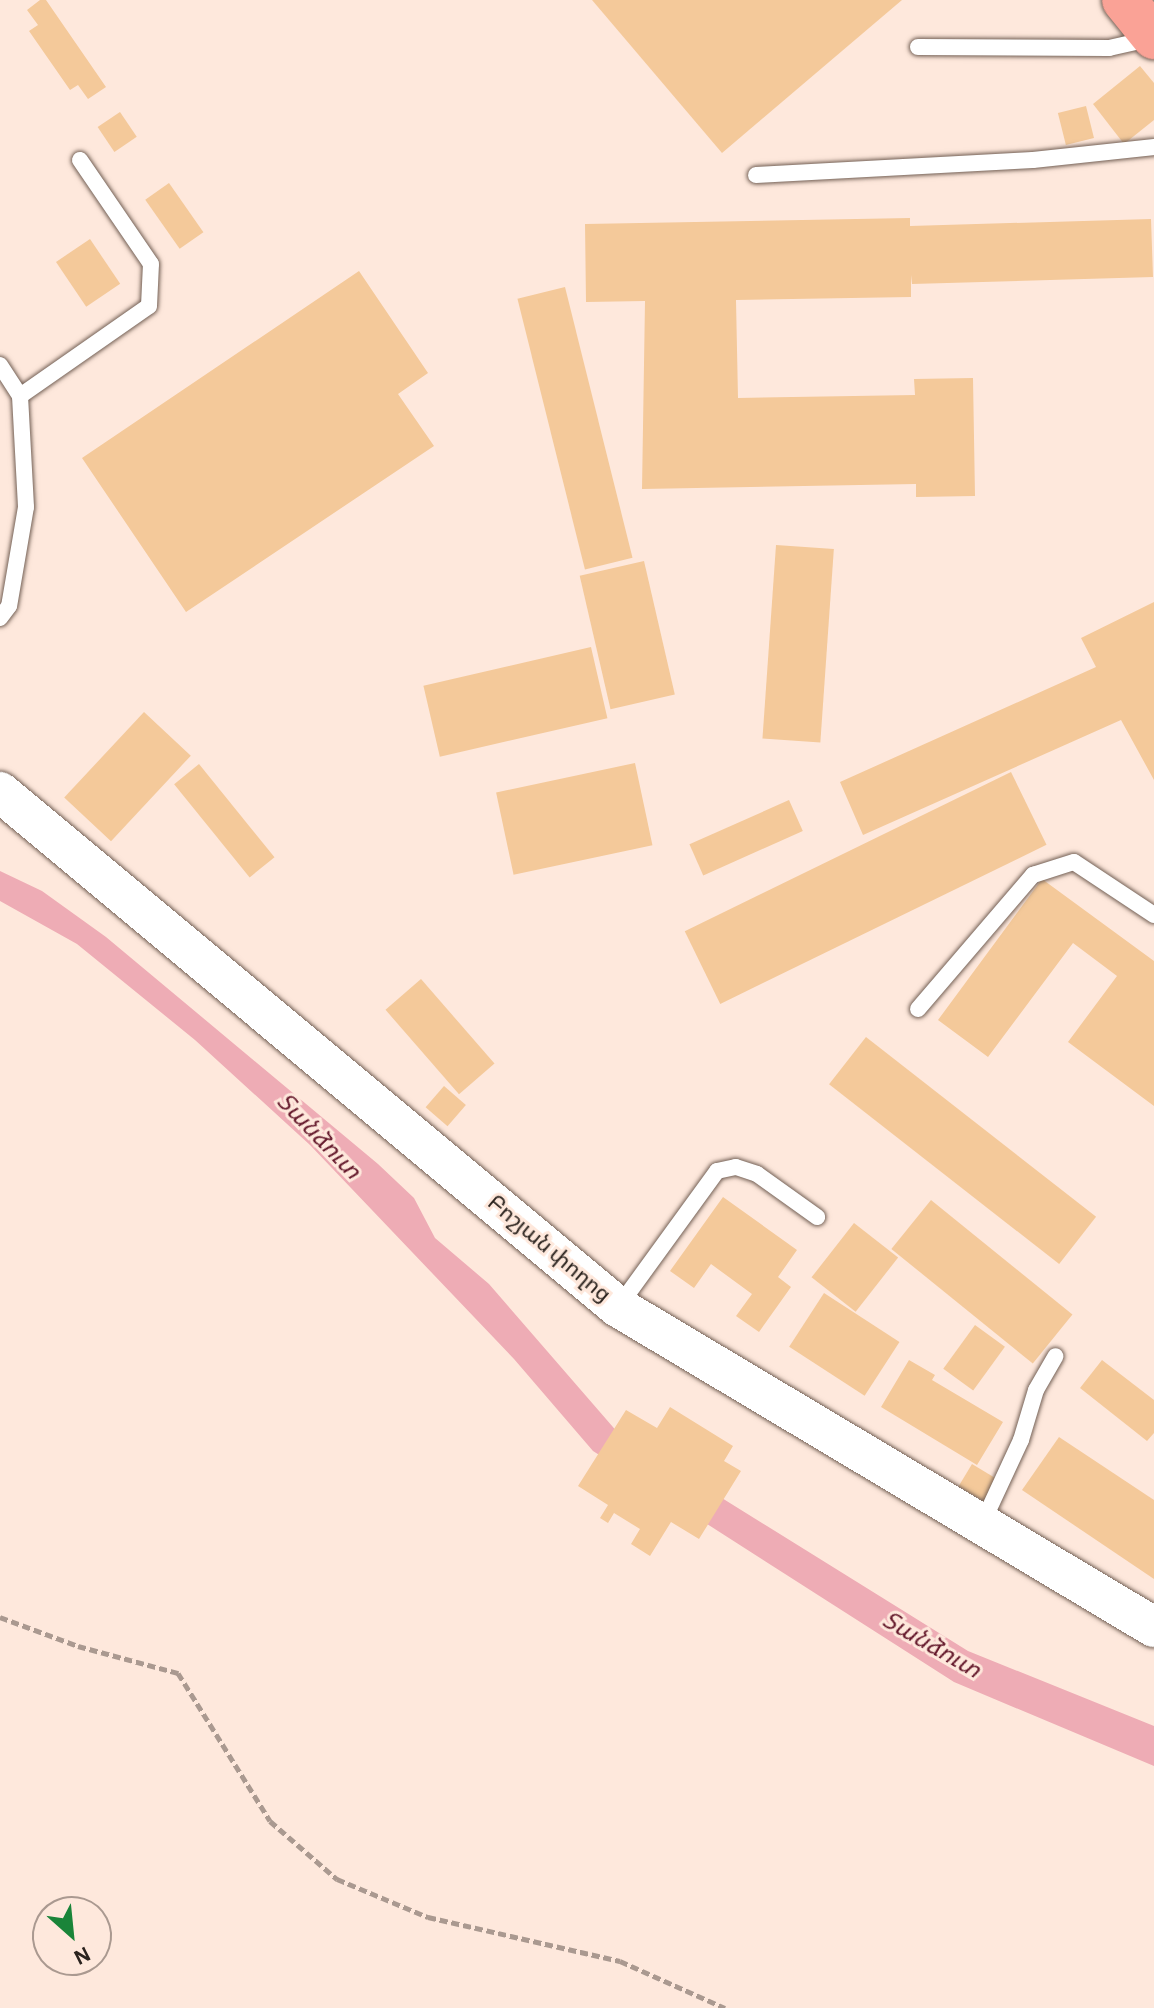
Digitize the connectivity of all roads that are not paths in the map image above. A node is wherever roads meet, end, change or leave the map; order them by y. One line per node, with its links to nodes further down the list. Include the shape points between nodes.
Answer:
1 (1124, 0): 2 (highway)
2 (1154, 37): 3 (lane, via 1109,48)
3 (918, 47)
4 (1154, 147): 6 (lane, via 1033,160)
5 (80, 160): 8 (lane, via 151,264 149,306)
6 (756, 175)
7 (0, 365): 8 (lane)
8 (20, 396): 9 (lane, via 26,507 9,606)
9 (0, 618)
10 (0, 792): 14 (street, Բոշյան փողոց)
11 (1154, 915): 12 (lane, via 1074,862 1033,875)
12 (918, 1009)
13 (817, 1217): 14 (lane, via 757,1174 736,1167 717,1171)
14 (618, 1307): 16 (street, Բոշյան փողոց)
15 (1056, 1356): 16 (lane, via 1036,1390 1021,1440)
16 (982, 1524): 17 (street, Բոշյան փողոց)
17 (1154, 1627)

